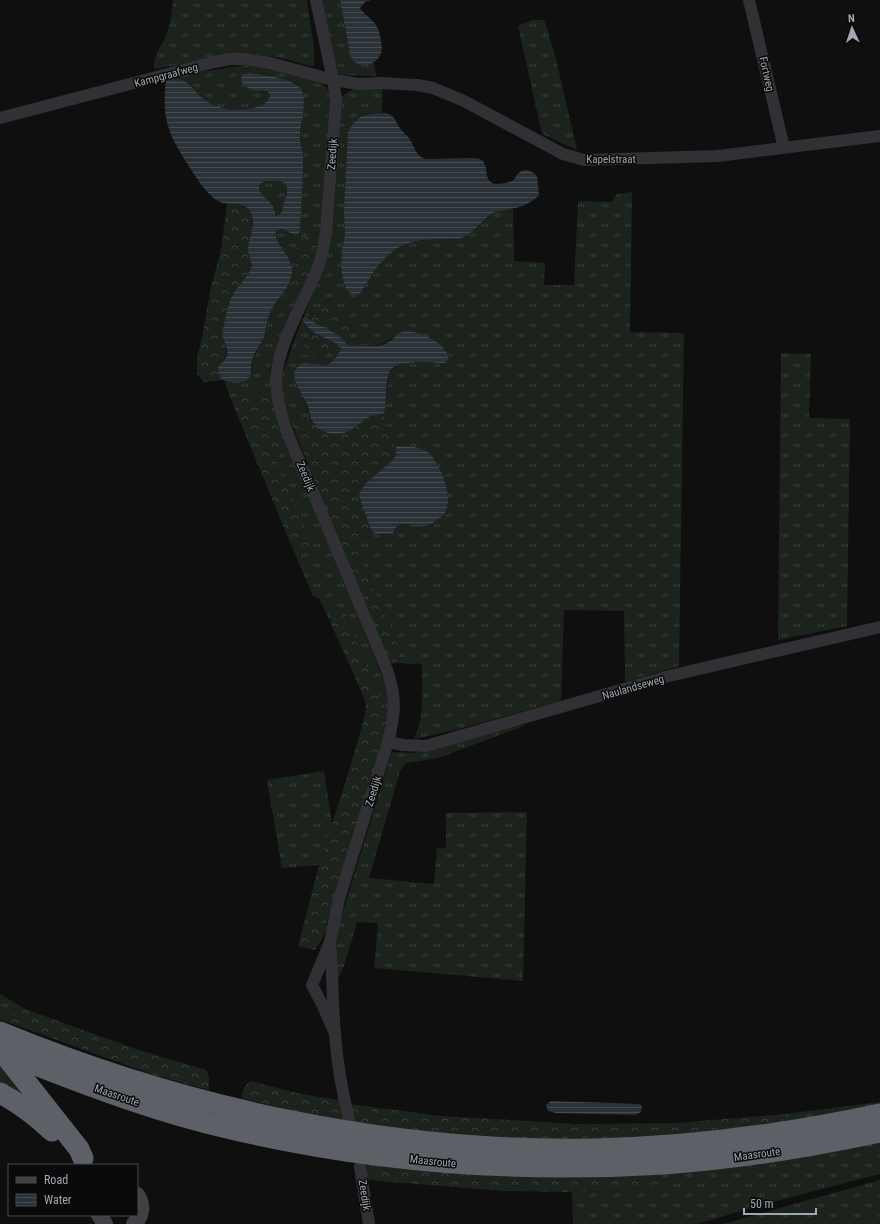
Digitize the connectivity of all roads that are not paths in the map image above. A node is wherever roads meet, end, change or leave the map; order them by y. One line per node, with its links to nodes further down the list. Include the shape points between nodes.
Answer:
1 (316, 0): 3 (street, Zeedijk)
2 (749, 0): 6 (street, Fortweg)
3 (333, 80): 4 (street, Kampgraafweg, via 270,63 230,59); 6 (street, Kapelstraat, via 433,88 464,101 563,154 584,160 692,157); 8 (street, Zeedijk, via 336,99 323,248 317,270 282,350 276,379 277,394 279,407 294,447 391,680 395,707)
4 (0, 118)
5 (880, 136): 6 (street, Kapelstraat)
6 (784, 148)
7 (880, 627): 8 (street, Naulandseweg, via 669,676 426,746)
8 (388, 742): 9 (street, Zeedijk, via 340,899)
9 (330, 942): 10 (street, Zeedijk); 10 (street, Zeedijk, via 312,985)
10 (335, 1034): 14 (street, Zeedijk, via 341,1083)
11 (3, 1042): 13 (highway, Maasroute, via 179,1095 291,1121 424,1141 534,1149 650,1146 802,1130); 15 (highway, Maasroute, bridge, via 28,1062 128,1099 230,1129 333,1148 464,1164 586,1167 665,1164 766,1153); 16 (highway)
12 (0, 1093): 16 (highway, via 35,1116)
13 (880, 1114)
14 (349, 1119)
15 (880, 1132)
16 (85, 1161)
17 (360, 1167): 20 (street, Zeedijk)
18 (138, 1198): 19 (main road, via 141,1213)
19 (134, 1224)
20 (369, 1224)

